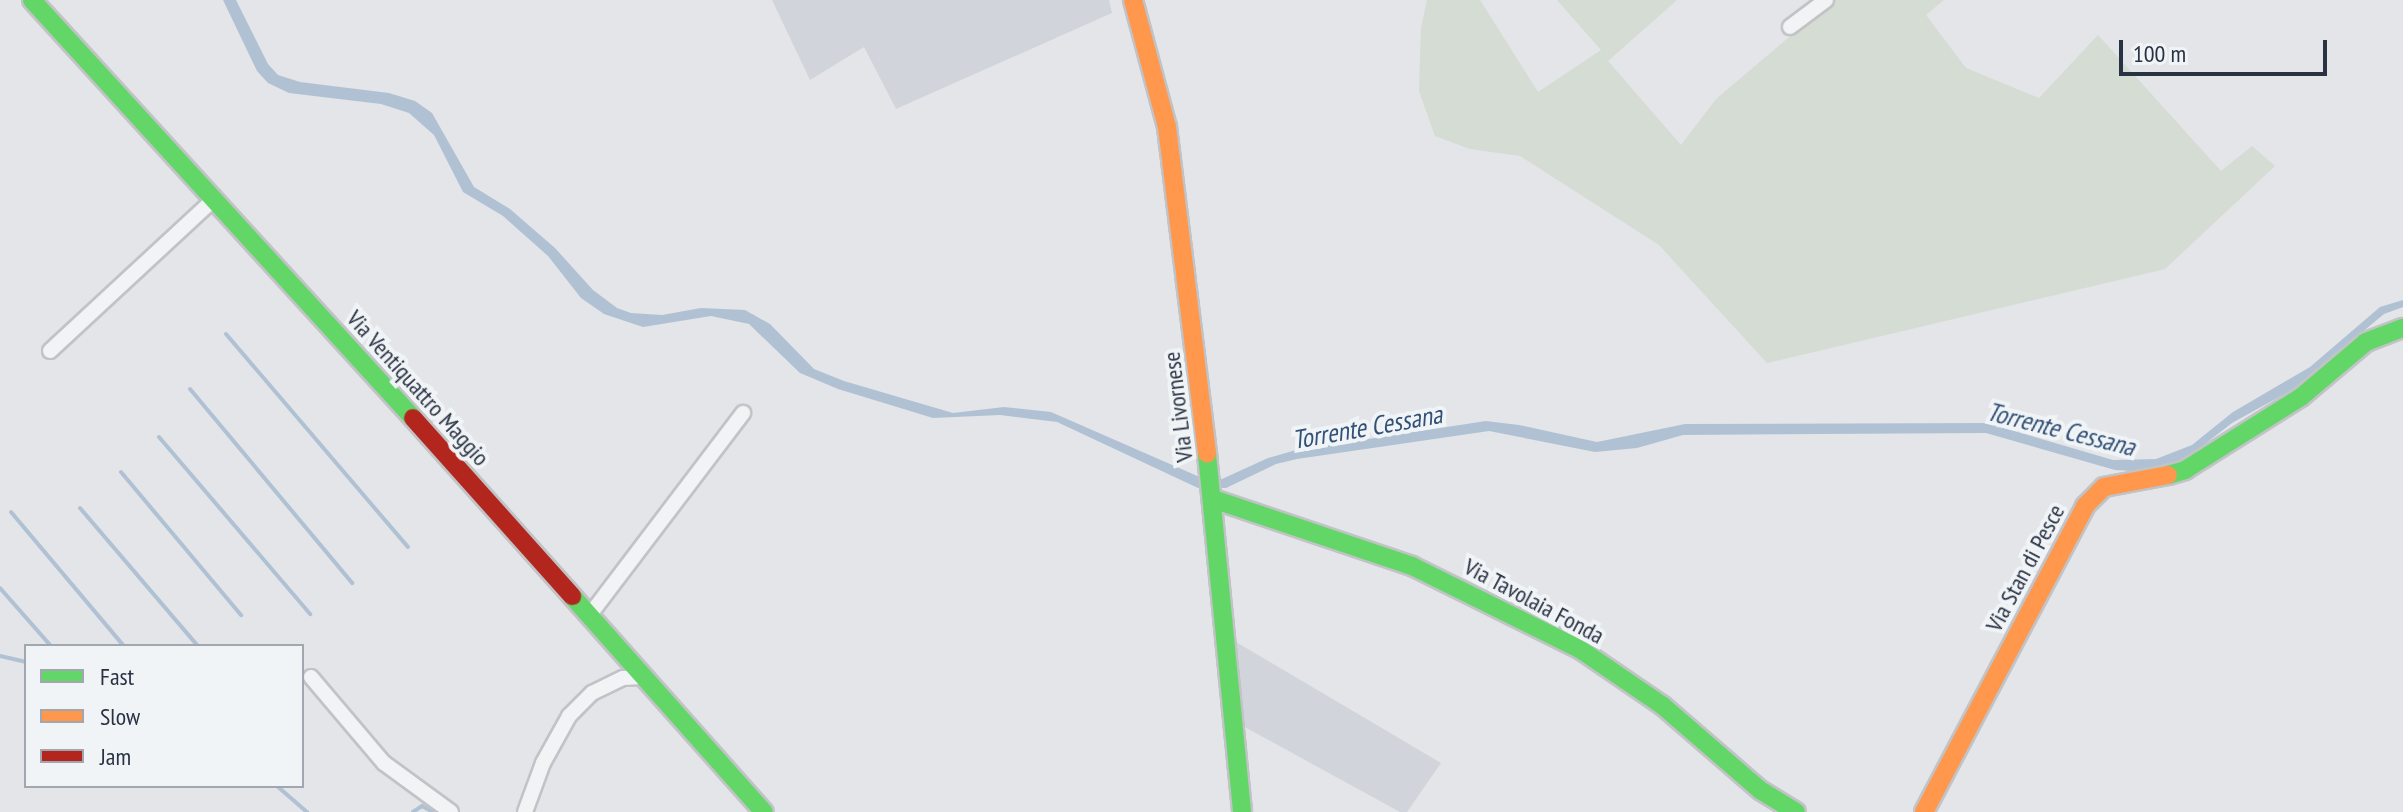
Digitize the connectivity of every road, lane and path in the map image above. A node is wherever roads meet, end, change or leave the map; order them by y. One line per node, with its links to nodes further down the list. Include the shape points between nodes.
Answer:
1 (32, 0): 5 (street, Via Ventiquattro Maggio)
2 (1133, 0): 9 (street, Via Livornese, via 1167,127)
3 (1826, 0): 4 (street)
4 (1790, 27)
5 (213, 200): 7 (street); 10 (street, Via Ventiquattro Maggio)
6 (2403, 328): 18 (street, Via Stan di Pesce, via 2366,342 2301,397 2185,470 2104,487 2085,506)
7 (50, 351)
8 (743, 413): 10 (street)
9 (1212, 497): 16 (street, Via Livornese); 17 (street, Via Tavolaia Fonda, via 1412,566 1581,650 1663,706 1760,790)
10 (589, 616): 12 (street, Via Ventiquattro Maggio)
11 (311, 677): 13 (street, via 384,763)
12 (642, 677): 14 (street, via 623,678 592,693 569,716 543,763); 15 (street, Via Ventiquattro Maggio)
13 (451, 812)
14 (525, 812)
15 (764, 812)
16 (1242, 812)
17 (1796, 812)
18 (1924, 812)

